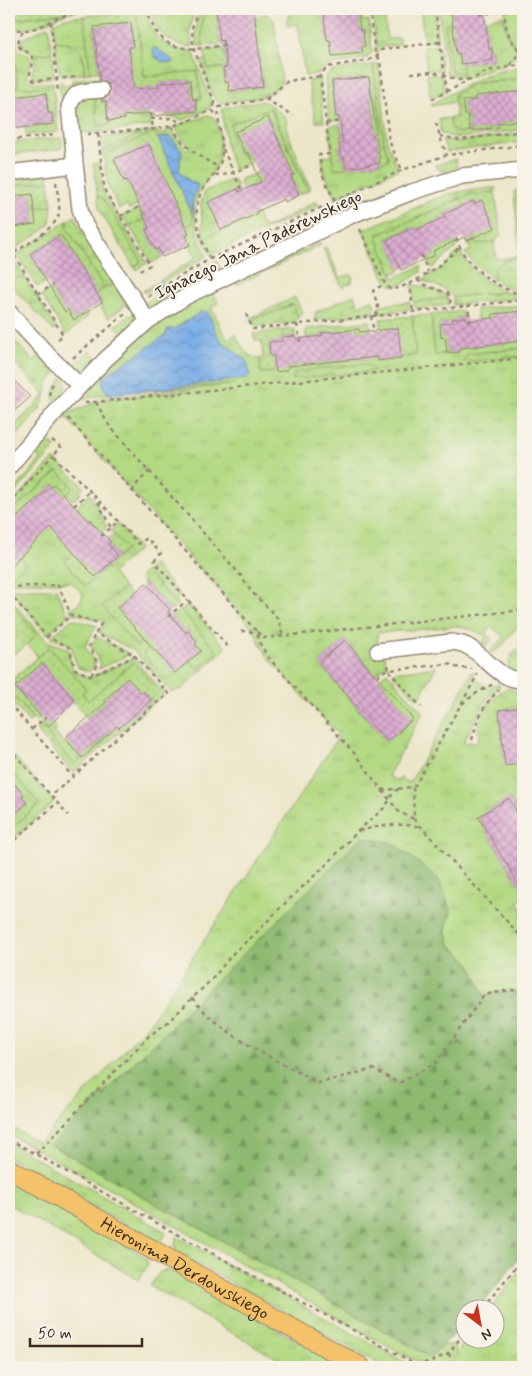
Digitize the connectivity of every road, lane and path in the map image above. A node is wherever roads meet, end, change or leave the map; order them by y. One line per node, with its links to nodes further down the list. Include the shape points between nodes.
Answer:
1 (114, 9): 11 (path, via 68,15)
2 (146, 9): 3 (path, via 174,13); 17 (path, via 155,31 167,42)
3 (184, 9)
4 (198, 9): 17 (path, via 192,28)
5 (369, 9): 19 (path)
6 (428, 9): 9 (path)
7 (435, 9): 14 (path)
8 (505, 10): 10 (path); 18 (path, via 512,42)
9 (416, 11)
10 (479, 14)
11 (51, 22): 13 (path); 25 (path)
12 (9, 28): 13 (path)
13 (23, 31): 25 (path, via 18,45 32,56 29,73 32,79)
14 (440, 42): 19 (path, via 381,50); 24 (path)
15 (227, 45): 17 (path)
16 (523, 48): 18 (path)
17 (194, 49): 32 (path)
18 (522, 53): 21 (path)
19 (377, 56): 23 (path, via 327,67); 57 (path, via 389,141)
20 (523, 64): 21 (path)
21 (509, 66): 26 (path)
22 (411, 73): 24 (path, via 434,72)
23 (320, 76): 30 (path, via 288,81); 42 (path)
24 (445, 76): 26 (path); 28 (path)
25 (57, 79): 29 (path)
26 (472, 79): 28 (path)
27 (101, 90): 55 (street, via 79,92 68,107)
28 (447, 92): 31 (path)
29 (59, 99)
30 (266, 99): 33 (path); 37 (path)
31 (432, 100)
32 (215, 103): 33 (path); 34 (path)
33 (219, 107): 36 (path)
34 (212, 110): 36 (path); 41 (path)
35 (151, 114): 39 (path)
36 (218, 116): 52 (path)
37 (293, 116)
38 (520, 117): 46 (path)
39 (151, 119): 41 (path, via 170,118); 45 (path)
40 (343, 121): 42 (path)
41 (182, 123): 44 (path)
42 (326, 123): 64 (path, via 330,154 319,155 322,174)
43 (436, 123): 50 (path)
44 (172, 126): 45 (path); 56 (path, via 189,149)
45 (152, 129): 49 (path)
46 (522, 131): 50 (path, via 460,140)
47 (63, 134): 51 (path)
48 (81, 134): 49 (path)
49 (98, 134): 66 (path, via 105,190)
50 (440, 136): 53 (path)
51 (9, 140)
52 (222, 147): 56 (path); 60 (path)
53 (447, 155)
54 (256, 164): 60 (path)
55 (75, 165): 59 (street); 90 (street, via 80,209 86,225)
56 (218, 167): 61 (path)
57 (402, 170)
58 (523, 170): 90 (street, Ignacego Jana Paderewskiego, via 462,176 352,215 187,296)
59 (9, 173)
60 (234, 173): 61 (path); 63 (path)
61 (215, 175): 73 (path, via 200,194 197,210 200,240)
62 (55, 176): 71 (path, via 60,214 46,231)
63 (242, 191)
64 (335, 201)
65 (139, 207): 66 (path)
66 (120, 216): 74 (path, via 150,265)
67 (360, 229): 78 (path)
68 (456, 238): 69 (path)
69 (460, 246): 75 (path); 81 (path, via 483,274 508,291)
70 (9, 247): 71 (path)
71 (13, 253): 80 (path)
72 (421, 255): 75 (path)
73 (210, 259)
74 (138, 272)
75 (428, 272): 76 (path)
76 (416, 280): 77 (path); 84 (path, via 447,293)
77 (410, 282): 78 (path, via 394,289); 86 (path)
78 (385, 284): 89 (path, via 373,291 378,306)
79 (53, 285): 80 (path)
80 (38, 294): 94 (path, via 63,335)
81 (523, 295)
82 (523, 300): 83 (path)
83 (468, 306): 84 (path); 91 (path)
84 (451, 308): 86 (path)
85 (9, 312): 97 (street)
86 (413, 312): 89 (path)
87 (246, 314): 92 (path, via 253,329)
88 (371, 316): 89 (path); 92 (path); 93 (path)
89 (376, 316)
90 (148, 321): 97 (street, Ignacego Jana Paderewskiego)
91 (470, 323)
92 (297, 324): 95 (path)
93 (374, 333)
94 (54, 342)
95 (300, 342)
96 (523, 358): 98 (path)
97 (79, 385): 99 (street, Ignacego Jana Paderewskiego)
98 (96, 402): 99 (path); 103 (path, via 108,424)
99 (60, 410): 100 (street, Ignacego Jana Paderewskiego); 105 (path)
100 (31, 441): 101 (path, via 38,447 50,439 61,447); 102 (street, Ignacego Jana Paderewskiego)
101 (53, 455): 104 (path); 107 (path)
102 (9, 467)
103 (150, 471): 105 (path); 121 (path, via 250,590 272,610 282,627)
104 (90, 491): 106 (path); 108 (path)
105 (132, 492): 119 (path)
106 (97, 498): 109 (path); 110 (path)
107 (9, 504)
108 (74, 506)
109 (117, 522): 110 (path); 114 (path, via 139,544 147,538 156,548 161,554 154,561)
110 (111, 528): 111 (path)
111 (101, 536)
112 (9, 588): 116 (path, via 58,585)
113 (9, 593): 122 (path)
114 (187, 600): 117 (path); 123 (path)
115 (523, 610): 121 (path)
116 (71, 615): 120 (path, via 102,624); 122 (path)
117 (168, 617)
118 (241, 631): 119 (path)
119 (257, 632): 121 (path, via 265,638); 144 (path, via 268,657 354,752)
120 (96, 633): 125 (path); 129 (path, via 89,646 98,664)
121 (282, 636)
122 (47, 637): 129 (path, via 69,647 75,669)
123 (229, 648)
124 (382, 651): 127 (path); 132 (street, via 451,642 462,644 472,649)
125 (135, 656): 129 (path); 142 (path, via 169,694)
126 (455, 667): 127 (path, via 449,664)
127 (389, 668): 130 (path); 135 (path)
128 (479, 672): 134 (path)
129 (91, 676)
130 (377, 677)
131 (523, 680): 132 (street)
132 (505, 681): 134 (path, via 475,694); 138 (path, via 489,698 476,723)
133 (9, 703): 137 (path)
134 (461, 705): 143 (path)
135 (421, 707)
136 (46, 717): 137 (path)
137 (32, 729): 142 (path)
138 (472, 740)
139 (9, 748): 140 (path)
140 (14, 754): 141 (path); 146 (path)
141 (9, 759)
142 (73, 777): 146 (path)
143 (413, 787): 145 (path); 150 (path)
144 (382, 789): 145 (path); 147 (path)
145 (398, 789): 147 (path)
146 (51, 796): 148 (path)
147 (390, 800): 150 (path, via 400,812); 152 (path)
148 (57, 803): 149 (path); 153 (path)
149 (68, 815)
150 (414, 819): 151 (path)
151 (421, 827): 152 (path, via 406,824); 154 (path)
152 (358, 831): 156 (path, via 235,951)
153 (9, 845)
154 (523, 939)
155 (523, 990): 156 (path, via 484,995 436,1063 399,1083 373,1069 319,1083 240,1040)
156 (192, 998): 158 (path, via 149,1036)
157 (9, 1139): 158 (path)
158 (36, 1154): 164 (path)
159 (9, 1169): 165 (main road, Hieronima Derdowskiego)
160 (523, 1258): 161 (path)
161 (491, 1298)
162 (454, 1346): 163 (path)
163 (449, 1353): 164 (path); 167 (path)
164 (416, 1365): 166 (path)
165 (361, 1367)
166 (421, 1367)
167 (452, 1367)

